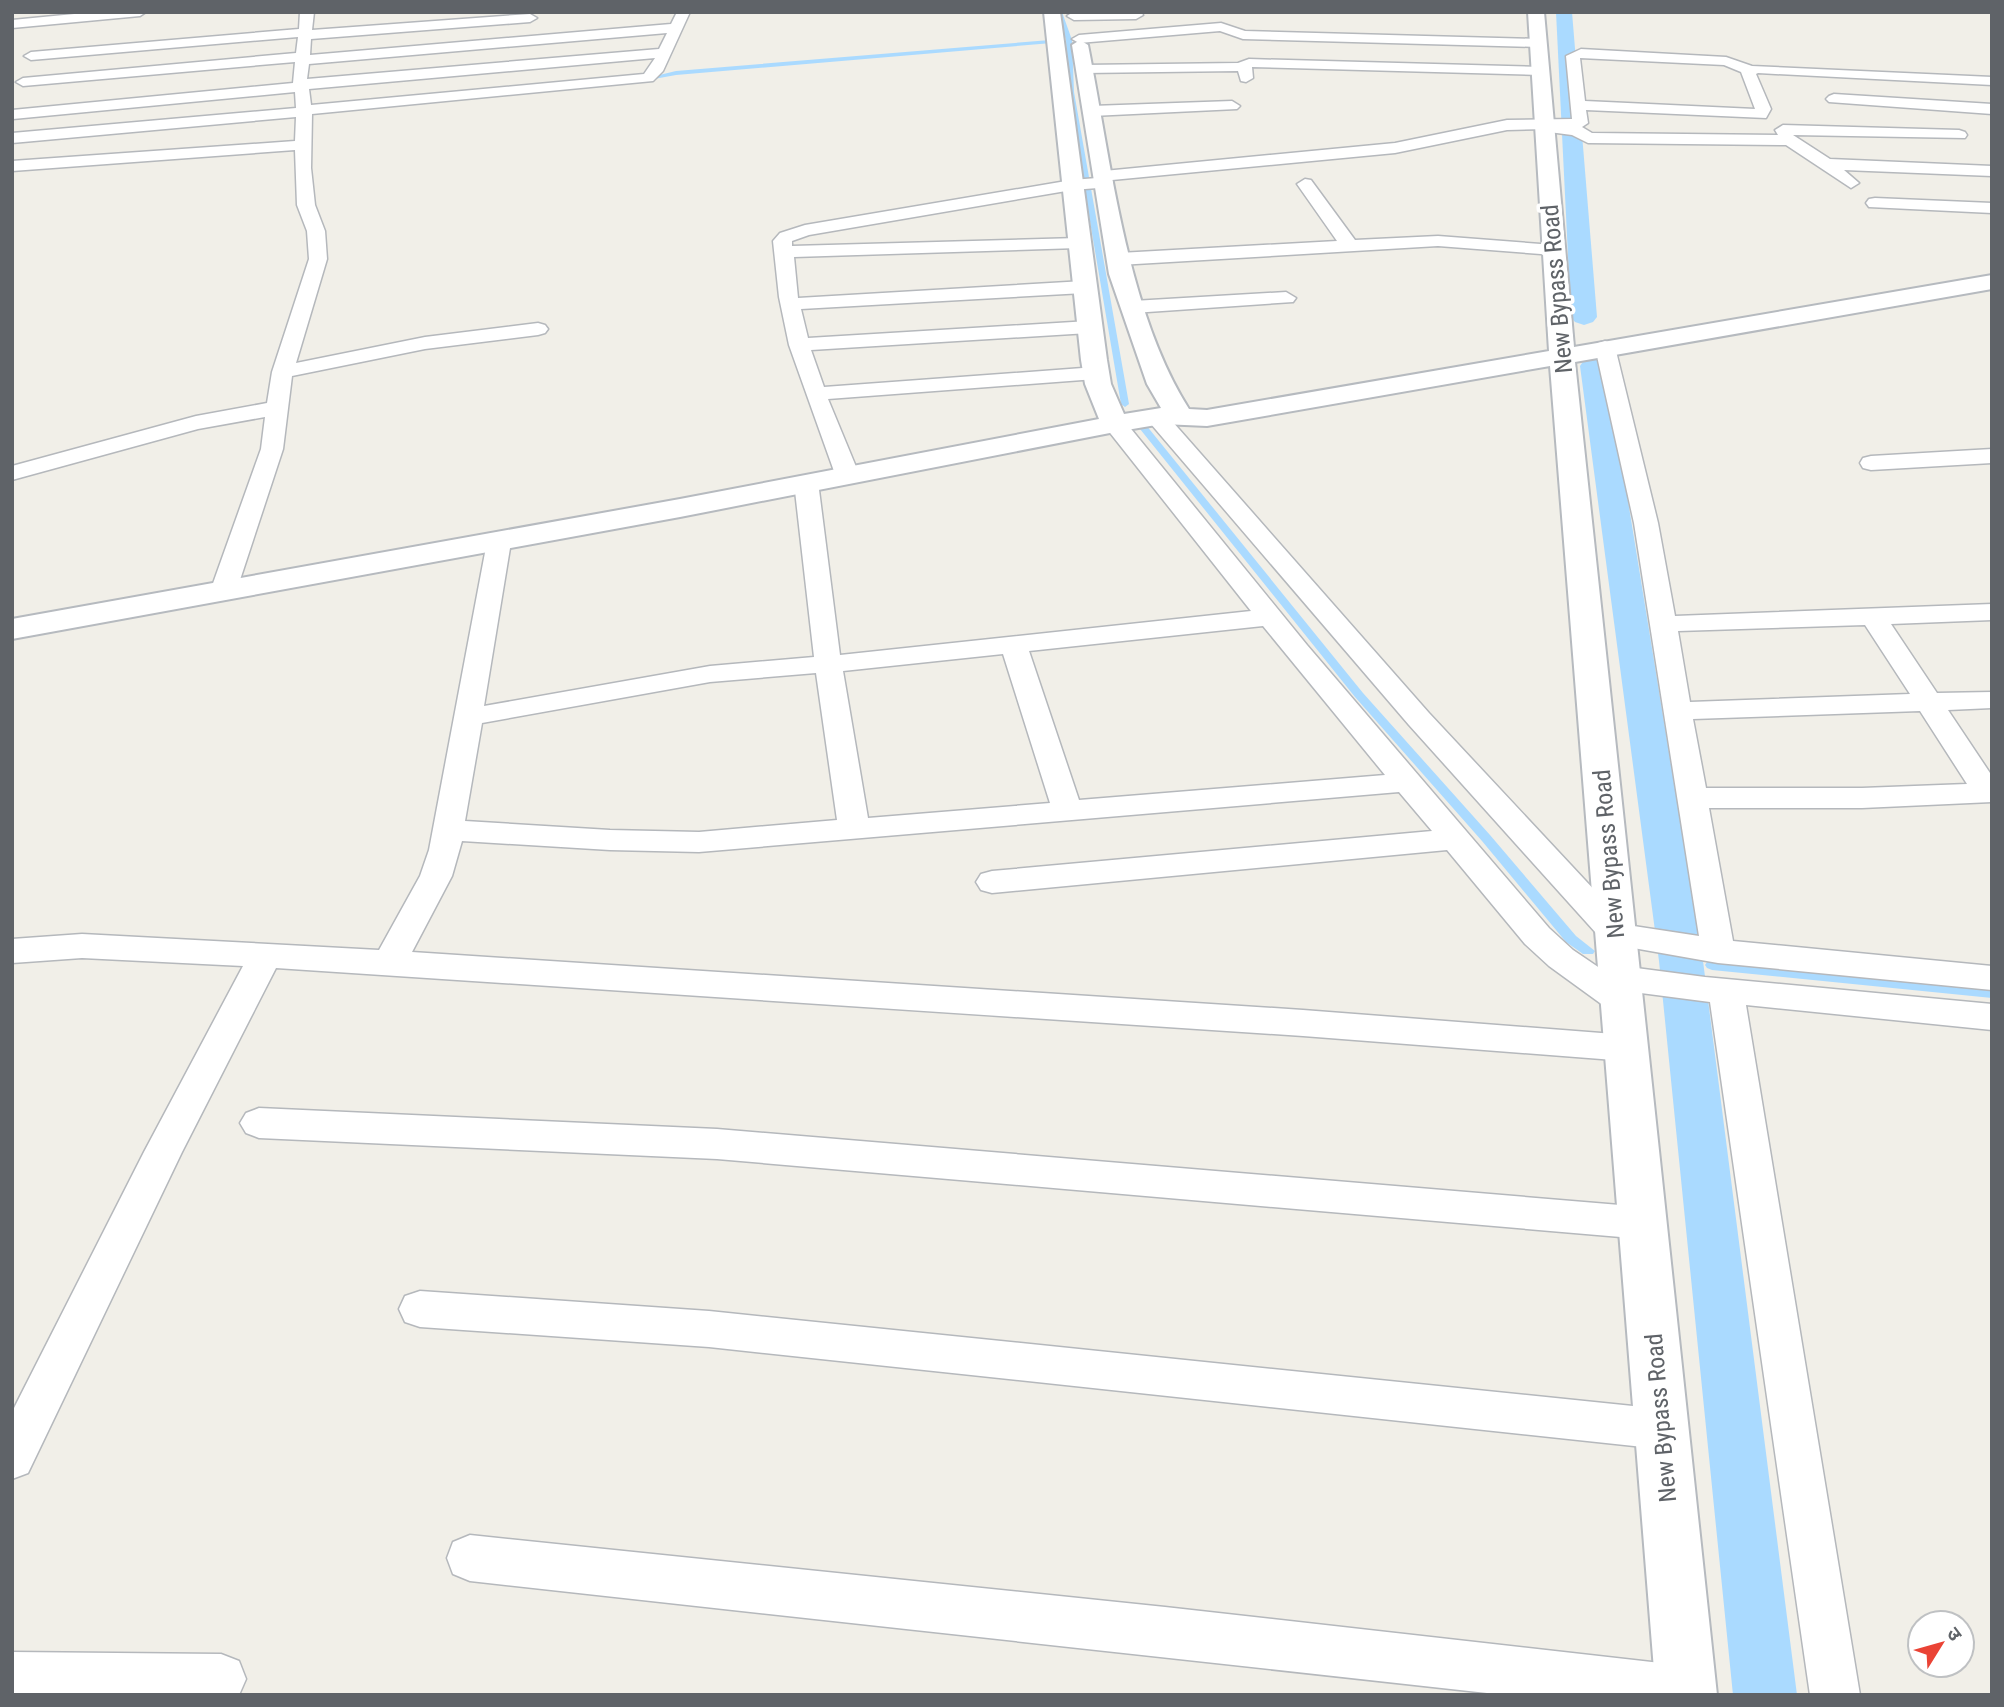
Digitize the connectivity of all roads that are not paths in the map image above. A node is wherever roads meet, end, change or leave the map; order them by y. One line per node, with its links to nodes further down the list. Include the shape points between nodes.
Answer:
1 (140, 12): 8 (street)
2 (684, 12): 10 (street)
3 (1052, 12): 40 (street)
4 (1074, 14): 5 (street); 13 (street)
5 (1152, 14)
6 (550, 16): 7 (street)
7 (306, 20): 17 (street); 20 (street)
8 (41, 22): 9 (street); 11 (street, via 37,36)
9 (12, 24)
10 (677, 28): 15 (street); 20 (street)
11 (51, 35)
12 (24, 42): 17 (street, via 36,41)
13 (1079, 43): 14 (street); 16 (street, via 1221,27 1243,35); 18 (street)
14 (1176, 46)
15 (665, 53): 20 (street); 29 (street, via 652,75 644,79)
16 (1546, 53): 18 (street, via 1250,63 1244,64 1245,72); 19 (street, via 1726,61); 23 (street); 26 (street); 32 (street, New Bypass Road)
17 (31, 56): 21 (street)
18 (1084, 69): 30 (street)
19 (1750, 70): 22 (street); 26 (street, via 1751,96 1764,112 1755,115)
20 (301, 72): 21 (street); 24 (street); 29 (street); 31 (street)
21 (20, 79): 24 (street)
22 (1992, 81)
23 (1598, 88)
24 (18, 98): 31 (street)
25 (1834, 99): 28 (street)
26 (1579, 105): 32 (street, via 1580,122)
27 (1232, 106): 30 (street)
28 (1992, 109)
29 (303, 111): 34 (street); 36 (street)
30 (1093, 111): 40 (street)
31 (13, 115)
32 (1560, 126): 35 (street, via 1588,138); 40 (street, via 1492,127 1403,147); 47 (street, New Bypass Road)
33 (1959, 135): 35 (street, via 1783,130)
34 (12, 138)
35 (1788, 139): 37 (street)
36 (303, 145): 38 (street); 61 (street, via 306,205 316,231 318,259)
37 (1826, 164): 39 (street); 41 (street)
38 (12, 166)
39 (1992, 171)
40 (1090, 183): 45 (street); 48 (street, via 805,230 782,241); 49 (street)
41 (1851, 183)
42 (1305, 184): 46 (street)
43 (1875, 203): 44 (street)
44 (1992, 208)
45 (1078, 243): 48 (street); 52 (street)
46 (1350, 246): 47 (street, via 1465,241); 49 (street)
47 (1554, 250): 60 (street, New Bypass Road)
48 (784, 252): 54 (street)
49 (1119, 259): 55 (street)
50 (1992, 271): 60 (street)
51 (1992, 282): 59 (street)
52 (1084, 287): 54 (street); 56 (street)
53 (1286, 298): 55 (street)
54 (790, 304): 58 (street)
55 (1133, 307): 65 (street, via 1160,384)
56 (1089, 327): 58 (street); 62 (street)
57 (538, 329): 61 (street, via 425,343)
58 (799, 345): 63 (street)
59 (1605, 348): 60 (street); 77 (street, via 1646,523)
60 (1562, 349): 65 (street, via 1207,418); 93 (street, New Bypass Road)
61 (282, 372): 64 (street)
62 (1096, 373): 63 (street); 66 (street)
63 (814, 394): 70 (street)
64 (278, 408): 69 (street, via 196,423); 73 (street, via 272,449)
65 (1165, 414): 66 (street); 93 (street, via 1419,719)
66 (1115, 424): 70 (street); 75 (street)
67 (1992, 456): 68 (street)
68 (1871, 463)
69 (12, 473)
70 (847, 474): 71 (street)
71 (806, 482): 72 (street); 80 (street)
72 (499, 542): 73 (street); 84 (street)
73 (224, 589): 78 (street)
74 (1992, 612): 76 (street)
75 (1269, 617): 79 (street); 85 (street)
76 (1873, 617): 77 (street); 82 (street)
77 (1663, 624): 83 (street)
78 (12, 629)
79 (1014, 645): 80 (street); 88 (street)
80 (828, 664): 84 (street, via 664,680); 89 (street)
81 (1992, 701): 82 (street)
82 (1930, 704): 83 (street); 86 (street)
83 (1679, 711): 87 (street)
84 (468, 717): 90 (street)
85 (1407, 782): 88 (street); 91 (street)
86 (1990, 793): 87 (street)
87 (1692, 798): 94 (street)
88 (1068, 812): 89 (street)
89 (854, 829): 90 (street, via 699,842)
90 (449, 830): 97 (street, via 436,876)
91 (1456, 839): 92 (street); 99 (street, via 1561,958)
92 (992, 882)
93 (1617, 935): 94 (street); 99 (street, New Bypass Road)
94 (1708, 950): 98 (street)
95 (12, 951): 96 (street, via 82,946)
96 (265, 956): 97 (street); 107 (street)
97 (389, 962): 102 (street)
98 (1992, 978)
99 (1622, 990): 100 (street, via 1671,985); 102 (street, New Bypass Road)
100 (1716, 990): 101 (street); 112 (street)
101 (1992, 1017)
102 (1627, 1048): 104 (street, New Bypass Road)
103 (258, 1123): 104 (street, via 717,1144)
104 (1644, 1223): 106 (street, New Bypass Road)
105 (419, 1309): 106 (street, via 737,1332)
106 (1662, 1429): 111 (street, New Bypass Road)
107 (12, 1458)
108 (470, 1558): 111 (street, via 1165,1631)
109 (12, 1677): 110 (street)
110 (221, 1679)
111 (1687, 1693)
112 (1835, 1695)

